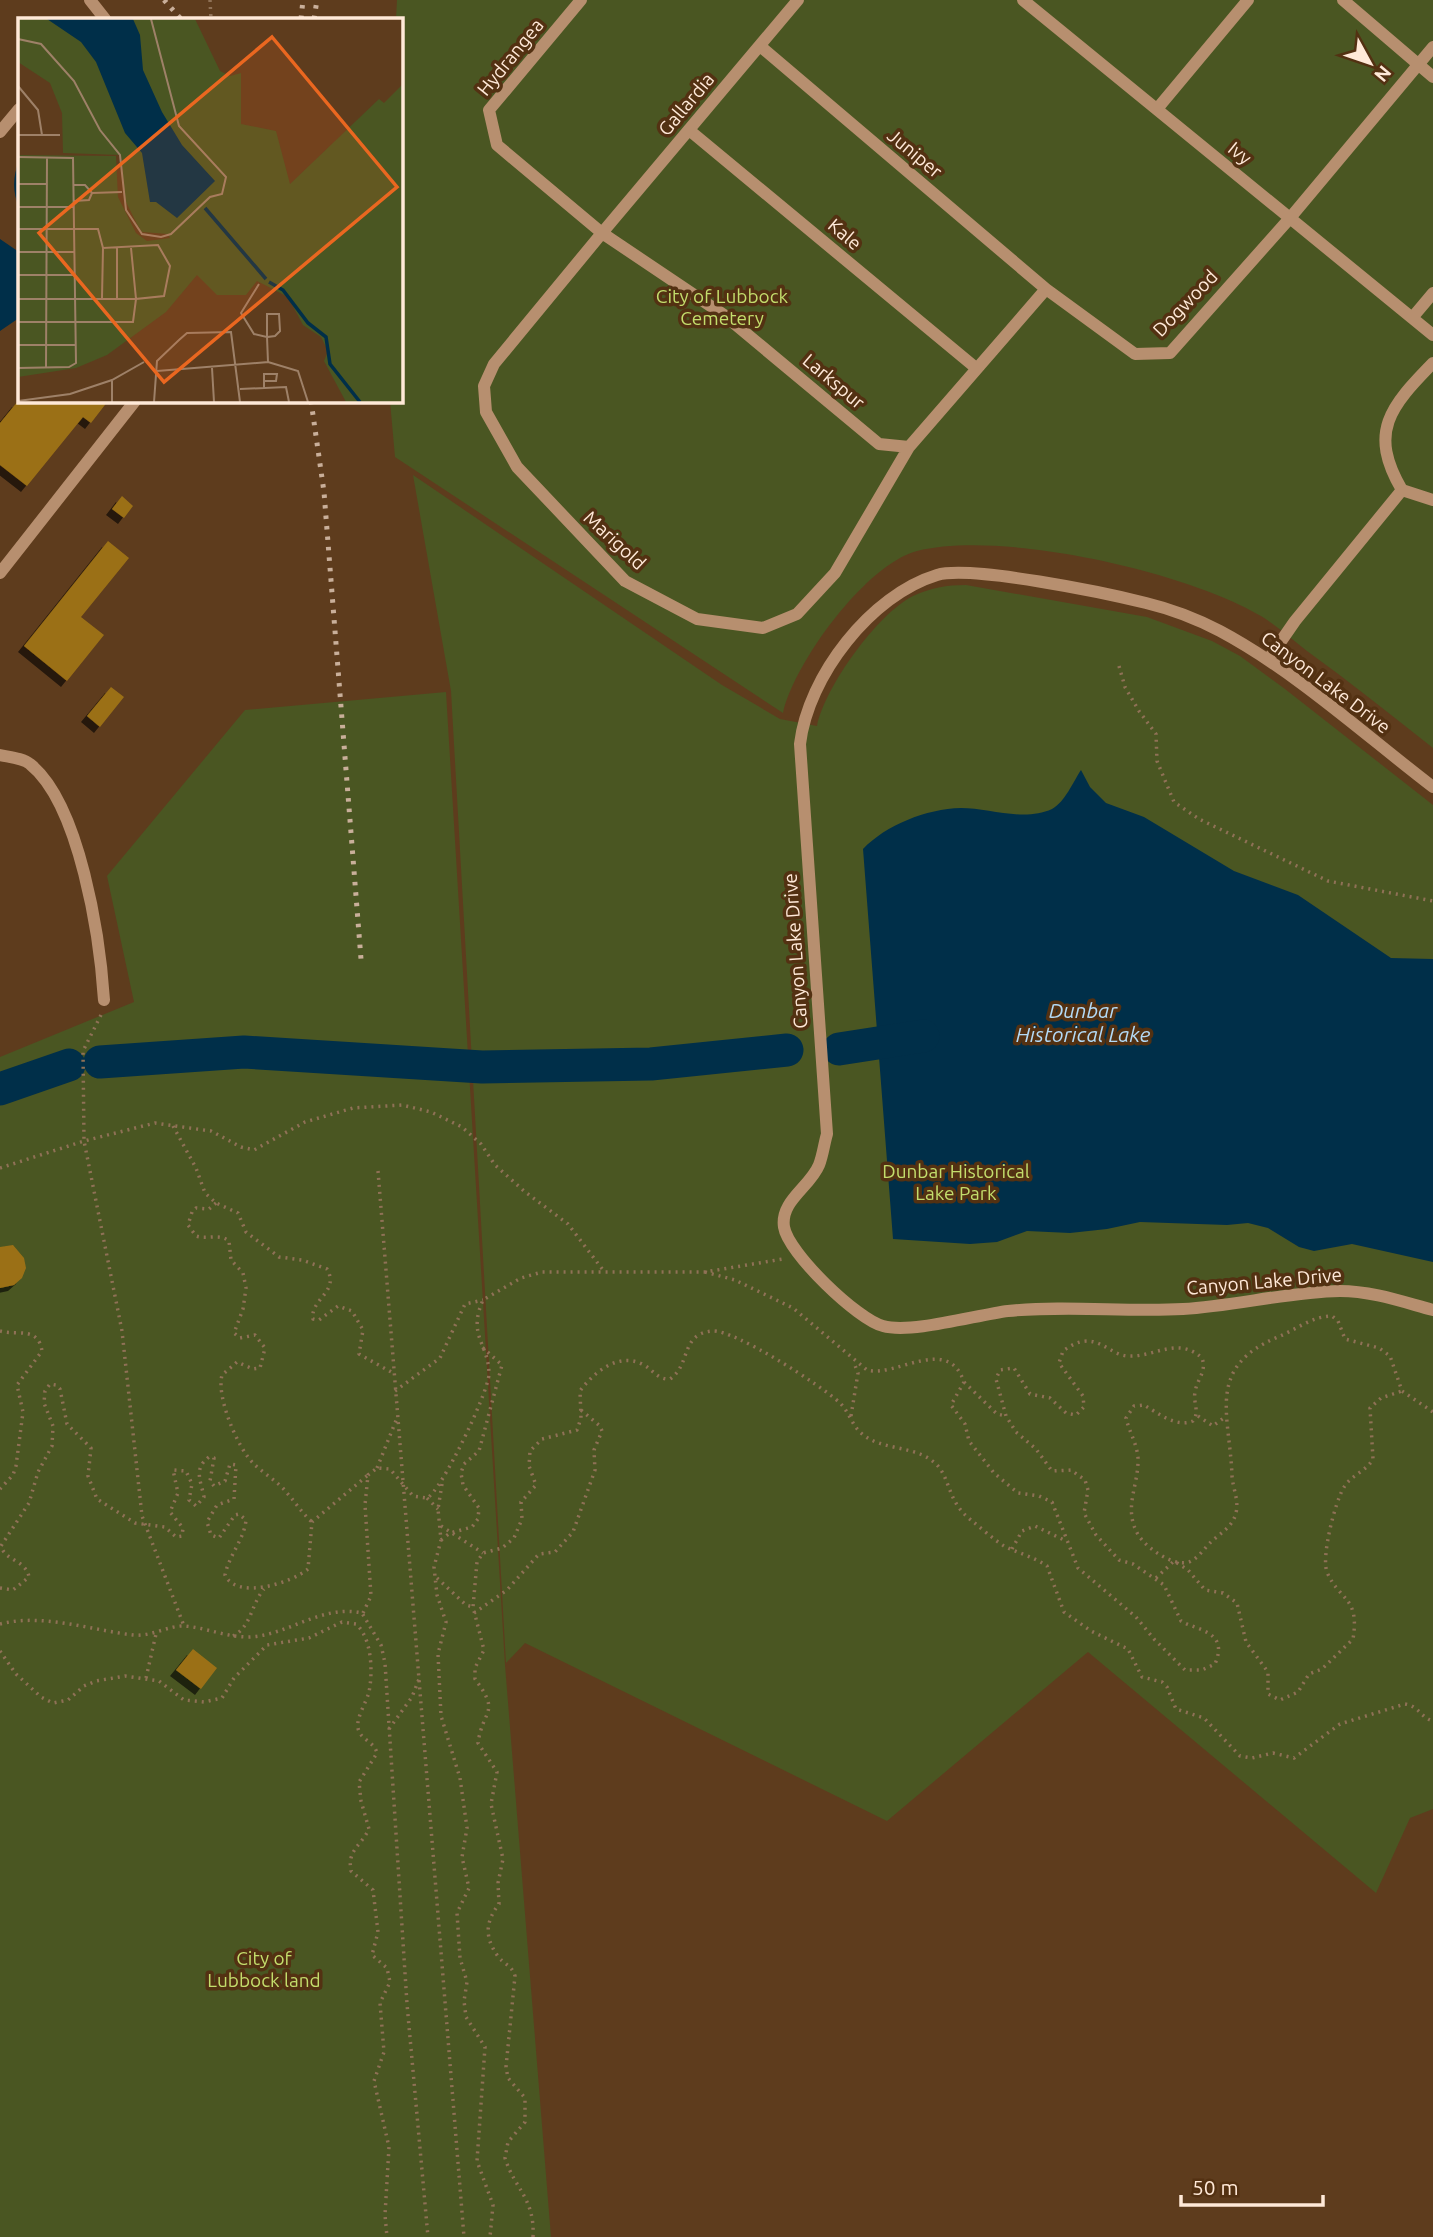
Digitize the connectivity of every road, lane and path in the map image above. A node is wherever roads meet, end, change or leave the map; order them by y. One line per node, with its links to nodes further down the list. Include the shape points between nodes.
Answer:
1 (90, 0): 8 (street)
2 (210, 0): 9 (path)
3 (581, 0): 19 (street, Hydrangea, via 489,110 497,145)
4 (798, 0): 10 (street, Gallardia)
5 (1024, 0): 14 (street, Ivy)
6 (1248, 0): 14 (street)
7 (1343, 0): 12 (street)
8 (99, 17)
9 (211, 18)
10 (760, 46): 16 (street, Gallardia); 20 (street, Juniper)
11 (1433, 47): 12 (street, Dogwood)
12 (1418, 64): 13 (street); 18 (street, Dogwood)
13 (1433, 77)
14 (1157, 109): 18 (street, Ivy)
15 (18, 110): 17 (street)
16 (689, 130): 19 (street, Gallardia); 25 (street, Kale)
17 (0, 132)
18 (1290, 218): 20 (street, Dogwood, via 1170,353 1135,354); 22 (street, Ivy)
19 (602, 233): 26 (street, Gallardia, via 494,364); 28 (street, Larkspur, via 724,315 879,444)
20 (1046, 289): 25 (street)
21 (1433, 293): 22 (street)
22 (1412, 318): 23 (street, Ivy)
23 (1433, 335)
24 (1433, 363): 29 (street, via 1397,405 1383,441 1388,466)
25 (976, 368): 28 (street)
26 (484, 386): 28 (street, Marigold, via 486,412 517,467 569,523 625,581 697,619 710,621 763,628 797,614 835,573)
27 (134, 402): 31 (street)
28 (909, 447)
29 (1402, 490): 30 (street); 32 (street)
30 (1433, 500)
31 (0, 573)
32 (1268, 660): 35 (street, Canyon Lake Drive); 43 (street, Canyon Lake Drive, via 1217,630 1147,603 975,572 939,574 895,594 835,659 808,710 800,744 827,1134 818,1167 783,1217 784,1231)
33 (1119, 666): 36 (path, via 1139,711 1156,733 1157,761 1174,802 1199,819 1328,881)
34 (0, 755): 37 (street, via 29,762 53,789 79,845)
35 (1433, 787)
36 (1433, 901)
37 (104, 1000): 39 (path, via 83,1051)
38 (172, 1125): 39 (path, via 155,1123); 42 (path, via 205,1194); 44 (path, via 211,1131 254,1150 304,1122 354,1108 402,1105 431,1112 481,1144 495,1165 568,1224)
39 (84, 1140): 40 (path); 70 (path, via 122,1331)
40 (0, 1168)
41 (378, 1171): 51 (path)
42 (216, 1203): 51 (path, via 238,1213 246,1232 279,1257 327,1269 330,1287 313,1309 313,1319 319,1321 338,1306 352,1311 363,1330 359,1354); 69 (path, via 191,1212 188,1226 196,1236 229,1241 231,1260 243,1273 246,1288 234,1333 240,1338 256,1335 265,1348 260,1368 237,1363 222,1375 226,1416 252,1463)
43 (803, 1260): 45 (path, via 782,1259); 47 (street, Canyon Lake Drive, via 862,1317 884,1327 1009,1311 1185,1309 1342,1291 1376,1294)
44 (603, 1270): 45 (path); 46 (path, via 542,1272 521,1278)
45 (705, 1272): 50 (path, via 735,1280 793,1308)
46 (483, 1300): 49 (path, via 477,1323); 53 (path, via 466,1304 440,1358)
47 (1433, 1310)
48 (0, 1331): 66 (path, via 29,1332 42,1351 17,1385 23,1412 16,1466)
49 (480, 1345): 64 (path, via 489,1374); 72 (path, via 502,1365 479,1451 461,1472 479,1514 472,1527)
50 (851, 1358): 52 (path, via 875,1372 908,1362 942,1360 957,1368); 59 (path, via 858,1373)
51 (393, 1373): 53 (path)
52 (964, 1382): 60 (path, via 997,1414); 74 (path, via 951,1405 965,1424 969,1441 1010,1487 1052,1502)
53 (395, 1391): 61 (path)
54 (1402, 1391): 56 (path, via 1390,1356 1371,1345 1345,1339 1338,1321 1323,1316 1245,1353 1227,1388); 57 (path); 77 (path, via 1381,1398 1370,1408 1373,1459 1343,1489 1326,1545 1328,1573 1352,1605 1353,1639 1322,1669 1309,1674 1298,1692 1280,1700 1268,1694 1268,1672 1246,1642 1237,1603 1223,1593 1205,1590)
55 (580, 1408): 59 (path, via 580,1391 603,1368 634,1361 660,1378 670,1379 680,1369 688,1343 713,1331 743,1339 817,1382); 76 (path, via 577,1430 542,1439 530,1451 536,1485 521,1502 519,1531 507,1544); 84 (path, via 602,1431 594,1450 595,1470 573,1532 555,1552 539,1554 507,1590)
56 (1226, 1412): 58 (path, via 1223,1421 1213,1426); 77 (path, via 1236,1515 1194,1559)
57 (1433, 1412)
58 (1197, 1414): 60 (path, via 1194,1396 1204,1363 1197,1353 1170,1347 1129,1356 1092,1341 1067,1348 1059,1360 1083,1396 1080,1413 1070,1415 1050,1398 1030,1394 1018,1371 1008,1366 996,1380); 77 (path, via 1186,1424 1144,1405 1134,1406 1126,1414 1138,1458 1132,1519 1144,1542)
59 (851, 1416): 75 (path, via 860,1432 871,1439 933,1462 965,1515)
60 (1006, 1416): 79 (path, via 1052,1471 1071,1470 1085,1480 1084,1513 1114,1555)
61 (397, 1419): 62 (path); 65 (path)
62 (377, 1468): 63 (path); 65 (path, via 390,1469)
63 (368, 1475): 69 (path); 85 (path, via 365,1505 371,1596)
64 (442, 1484): 67 (path); 68 (path)
65 (403, 1486): 67 (path, via 413,1496); 93 (path)
66 (0, 1489)
67 (427, 1499): 68 (path)
68 (438, 1509): 71 (path)
69 (312, 1521): 81 (path, via 308,1569 299,1577)
70 (145, 1525): 80 (path, via 97,1499 88,1476 91,1448 67,1424 60,1390 50,1384 44,1403 53,1426 52,1446 29,1503 1,1546 26,1568 29,1577 13,1590); 81 (path, via 165,1527 176,1537 183,1533 170,1512 178,1493 172,1476 175,1469 183,1468 189,1476 189,1500 194,1506 204,1497 198,1481 203,1461 214,1458 210,1483 217,1487 225,1481 227,1467 236,1465 234,1499 212,1510 209,1532 221,1537 235,1515 243,1516 246,1524 228,1560 227,1579 245,1588); 88 (path)
71 (441, 1526): 72 (path); 73 (path)
72 (450, 1533): 73 (path); 76 (path)
73 (441, 1540): 78 (path)
74 (1067, 1544): 75 (path, via 1035,1526 1022,1531); 79 (path, via 1083,1574 1136,1616 1178,1664 1185,1670 1210,1668 1218,1657 1211,1635 1205,1628 1181,1621 1167,1589)
75 (1012, 1549): 95 (path, via 1047,1566 1069,1618 1128,1649 1142,1676 1162,1682 1170,1691 1176,1709 1204,1717 1240,1756 1272,1753 1294,1758 1340,1724 1405,1704)
76 (484, 1553): 82 (path, via 477,1562)
77 (1174, 1561): 79 (path)
78 (436, 1576): 82 (path); 100 (path, via 446,1622 438,1654 441,1716 460,1778 467,1828 463,1857 470,1888 457,1913 467,1982 464,2006 485,2048 477,2161 493,2205)
79 (1156, 1578)
80 (0, 1588)
81 (266, 1588): 91 (path, via 246,1626)
82 (472, 1607): 84 (path)
83 (356, 1612): 85 (path); 86 (path); 91 (path, via 310,1618 259,1636)
84 (474, 1613): 101 (path, via 484,1643 474,1679 485,1689 488,1700 478,1744 497,1772 491,1804 503,1859 499,1904 487,1926 496,1953 515,1976 506,2067 508,2078 525,2098 525,2122 509,2142 505,2158 527,2196)
85 (364, 1616): 90 (path); 96 (path, via 381,1645 385,1663)
86 (342, 1622): 90 (path, via 356,1624); 94 (path, via 309,1637 267,1645 218,1700 184,1700 162,1683)
87 (0, 1624): 89 (path, via 55,1623)
88 (184, 1626): 89 (path); 91 (path)
89 (156, 1634): 94 (path)
90 (366, 1635): 97 (path, via 370,1682 357,1727 377,1753 359,1782 369,1829 351,1852 350,1861 351,1871 373,1890 378,1933 372,1955 390,1977 380,2003 384,2052 374,2081 389,2147)
91 (232, 1636)
92 (0, 1651): 94 (path, via 16,1674 53,1703 68,1700 96,1681)
93 (419, 1677): 96 (path, via 412,1697); 99 (path)
94 (146, 1678)
95 (1433, 1721)
96 (389, 1730): 98 (path)
97 (387, 2237)
98 (428, 2237)
99 (464, 2237)
100 (489, 2237)
101 (533, 2237)

